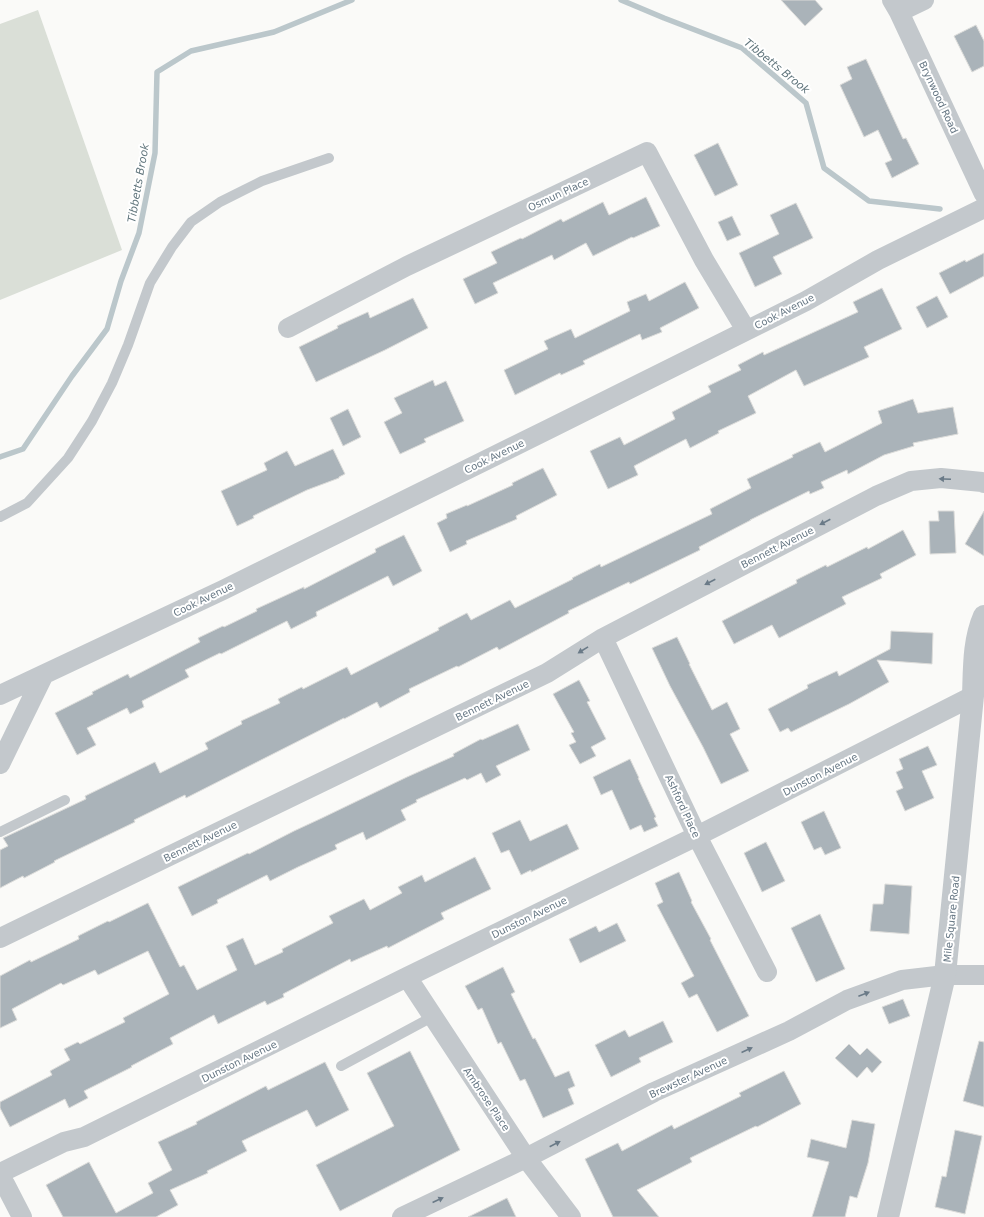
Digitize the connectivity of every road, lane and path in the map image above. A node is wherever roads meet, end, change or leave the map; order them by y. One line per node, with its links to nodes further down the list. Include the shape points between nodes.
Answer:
1 (924, 0): 2 (street)
2 (895, 6): 4 (street, Brynwood Road)
3 (329, 158): 9 (lane, via 262,181 220,202 191,222 172,247 150,284 112,383 92,421 68,458 27,503)
4 (984, 194)
5 (984, 208): 7 (street, Cook Avenue, via 878,260 806,301)
6 (288, 328): 7 (street, Osmun Place, via 407,266 646,152 704,260)
7 (746, 330): 12 (street, Cook Avenue, via 223,590)
8 (984, 483): 11 (street, Bennett Avenue, one-way to 11, via 941,478 911,481 876,496)
9 (0, 517)
10 (984, 616): 14 (street, Mile Square Road, via 979,627 974,657)
11 (603, 638): 18 (street, Ashford Place); 19 (street, Bennett Avenue, one-way to 19, via 547,673)
12 (43, 676): 13 (street, Cook Avenue); 15 (street)
13 (0, 695)
14 (974, 696): 18 (street, Dunston Avenue); 21 (street, Mile Square Road)
15 (0, 764)
16 (65, 800): 17 (lane)
17 (0, 832)
18 (697, 836): 20 (street, Ashford Place); 23 (street, Dunston Avenue)
19 (0, 938)
20 (767, 972)
21 (945, 974): 22 (street, Brewster Avenue); 26 (street, Brewster Avenue, one-way to 21, via 654,1092 789,1031 848,1000 902,980); 31 (street, Mile Square Road)
22 (984, 975)
23 (407, 977): 24 (street, Ambrose Place); 27 (street, Dunston Avenue, via 84,1137 69,1152)
24 (432, 1017): 25 (lane); 26 (street, Ambrose Place)
25 (341, 1066)
26 (526, 1158): 29 (street, Brewster Avenue, one-way to 26); 30 (street, Ambrose Place)
27 (2, 1181): 28 (street)
28 (22, 1217)
29 (402, 1217)
30 (571, 1217)
31 (888, 1217)

